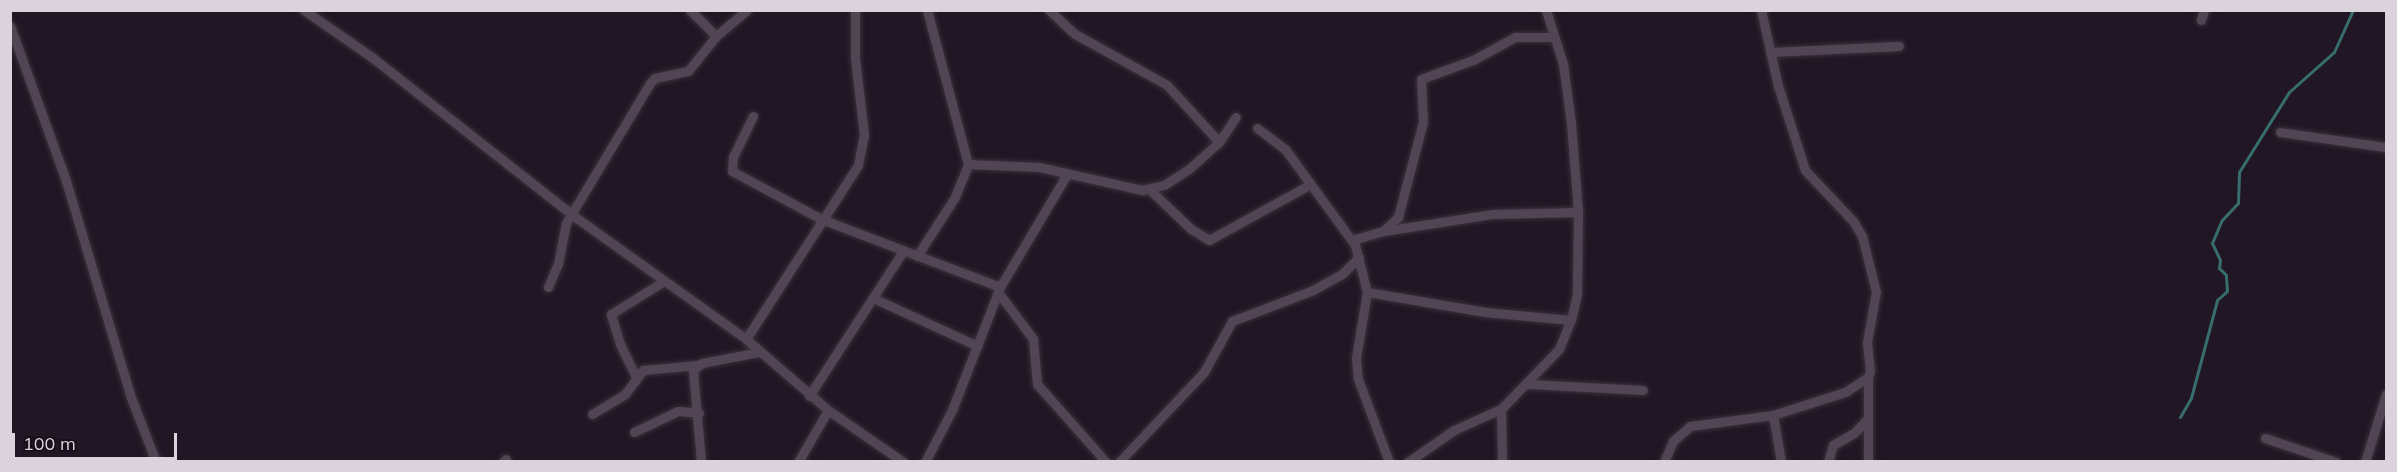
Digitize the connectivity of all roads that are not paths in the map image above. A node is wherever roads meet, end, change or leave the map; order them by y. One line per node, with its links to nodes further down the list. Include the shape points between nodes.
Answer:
1 (304, 10): 25 (street, via 373,58)
2 (690, 10): 10 (street)
3 (747, 10): 10 (street)
4 (855, 10): 26 (street, via 855,58 864,135 861,154)
5 (927, 10): 20 (street)
6 (1049, 10): 18 (street, via 1075,34 1167,85)
7 (1546, 10): 11 (street)
8 (1761, 10): 13 (street)
9 (10, 26): 56 (street, via 66,181 130,395)
10 (716, 36): 25 (street, via 688,71 650,83)
11 (1554, 37): 24 (street, via 1568,89); 27 (street, via 1515,37 1473,60 1421,79 1421,135 1398,217)
12 (1899, 46): 13 (street)
13 (1770, 52): 43 (street, via 1805,170 1862,236 1876,291 1867,336)
14 (753, 116): 26 (street, via 733,157 732,171)
15 (1236, 117): 18 (street)
16 (1257, 128): 22 (street, via 1285,149)
17 (2280, 132): 19 (street)
18 (1220, 142): 23 (street, via 1189,169 1164,185)
19 (2386, 147)
20 (968, 164): 21 (street, via 1039,167); 30 (street, via 955,198)
21 (1067, 174): 23 (street); 34 (street)
22 (1311, 184): 23 (street, via 1209,240 1191,229); 28 (street)
23 (1149, 189)
24 (1578, 212): 27 (street, via 1492,214); 37 (street, via 1577,293)
25 (571, 214): 32 (street, via 638,258); 33 (street)
26 (821, 219): 29 (street); 38 (street)
27 (1383, 231): 28 (street)
28 (1352, 240): 31 (street)
29 (903, 251): 30 (street); 36 (street)
30 (917, 256): 34 (street)
31 (1359, 257): 35 (street); 62 (street, via 1342,274 1313,290 1232,321 1204,372)
32 (664, 281): 38 (street); 42 (street, via 611,314)
33 (548, 287)
34 (999, 289): 39 (street); 61 (street, via 1033,339 1037,384)
35 (1367, 292): 37 (street, via 1485,312); 63 (street, via 1356,358 1358,379)
36 (873, 298): 39 (street); 47 (street)
37 (1571, 320): 44 (street, via 1559,349)
38 (746, 339): 40 (street)
39 (978, 346): 60 (street)
40 (759, 352): 41 (street); 47 (street)
41 (698, 365): 42 (street, via 650,368); 50 (street, via 692,379)
42 (636, 377): 51 (street, via 625,394)
43 (1868, 377): 52 (street, via 1845,392); 53 (street)
44 (1529, 384): 45 (street); 48 (street)
45 (1643, 390)
46 (2386, 394): 71 (street)
47 (809, 396): 49 (street)
48 (1501, 409): 64 (street, via 1454,430); 65 (street)
49 (828, 410): 58 (street); 59 (street)
50 (699, 413): 54 (street, via 678,411); 57 (street)
51 (592, 414)
52 (1773, 415): 66 (street, via 1690,426 1673,441); 67 (street)
53 (1867, 419): 68 (street, via 1833,445); 69 (street)
54 (634, 432)
55 (2265, 438): 70 (street)
56 (156, 462)
57 (701, 462)
58 (798, 462)
59 (903, 462)
60 (925, 462)
61 (1106, 462)
62 (1119, 462)
63 (1389, 462)
64 (1408, 462)
65 (1502, 462)
66 (1664, 462)
67 (1781, 462)
68 (1828, 462)
69 (1868, 462)
70 (2336, 462)
71 (2365, 462)

